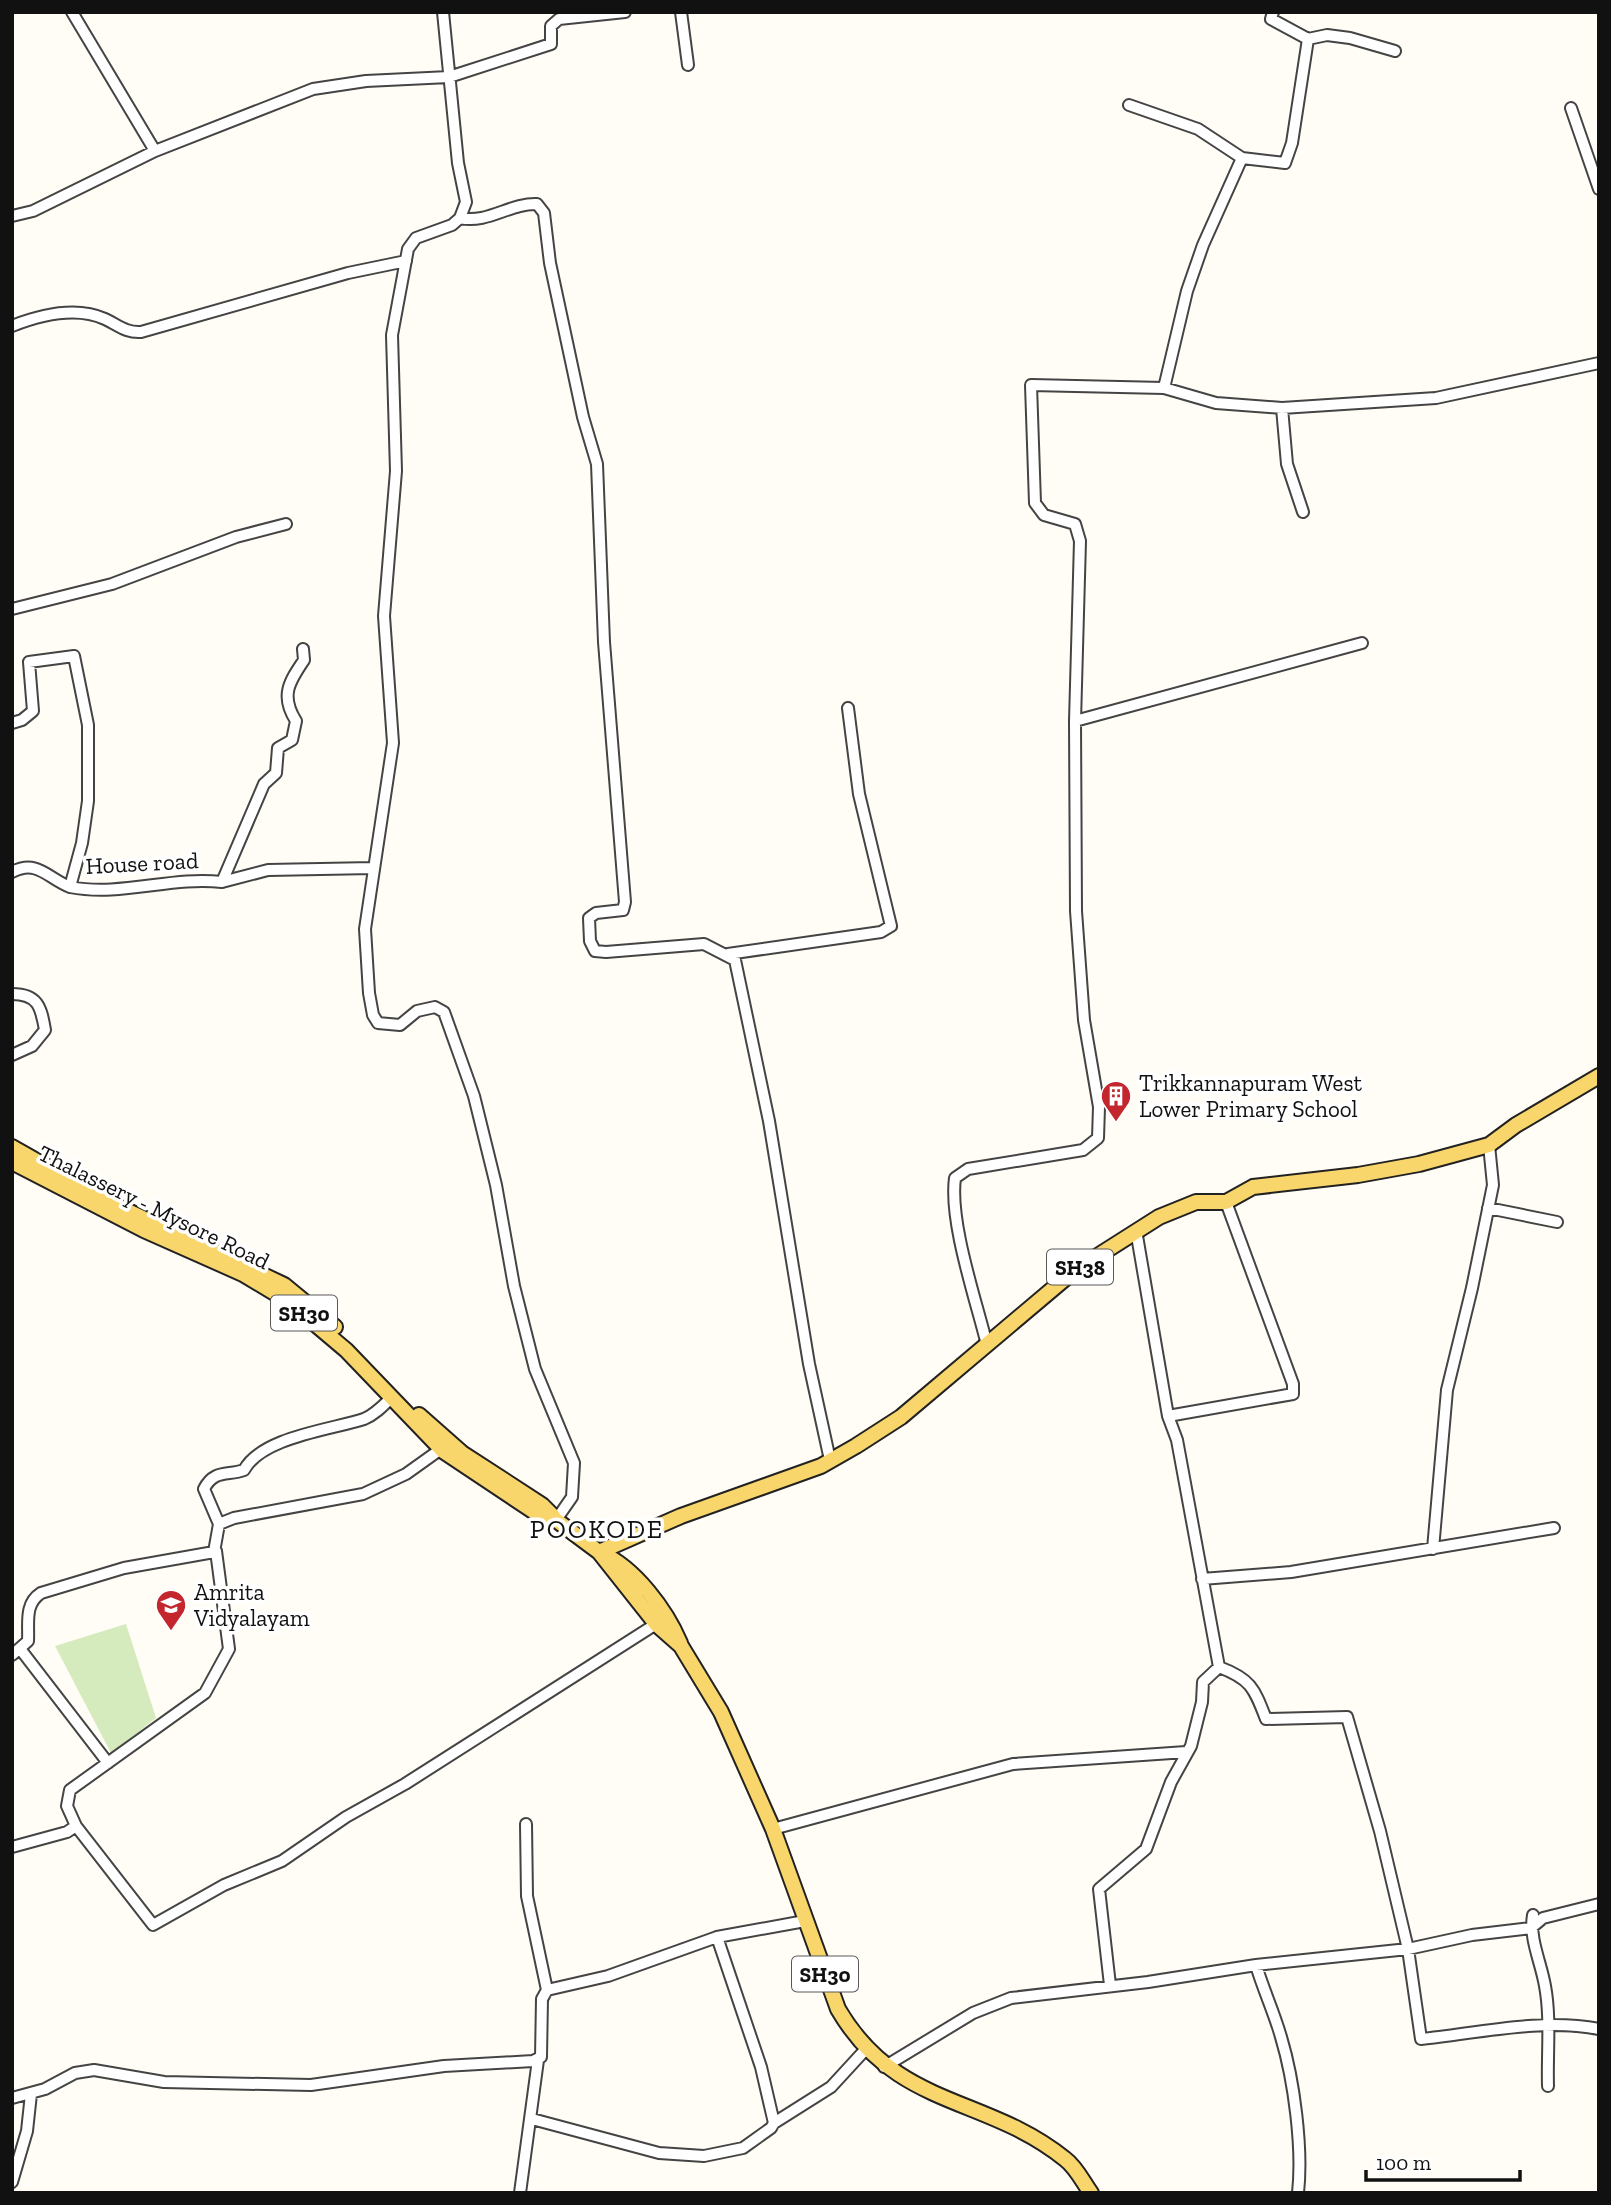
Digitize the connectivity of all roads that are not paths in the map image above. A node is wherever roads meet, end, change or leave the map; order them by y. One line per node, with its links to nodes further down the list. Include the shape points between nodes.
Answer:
1 (72, 12): 12 (street)
2 (443, 12): 9 (street)
3 (625, 12): 9 (street, via 559,19 551,26 551,44)
4 (681, 12): 8 (street)
5 (1273, 12): 6 (street, via 1271,19)
6 (1308, 39): 7 (street, via 1327,35 1350,38); 13 (street, via 1285,163)
7 (1395, 51)
8 (688, 65)
9 (449, 77): 12 (street, via 366,80 313,89); 16 (street, via 466,202)
10 (1129, 105): 13 (street, via 1198,129)
11 (1571, 108): 14 (street)
12 (155, 151): 15 (street, via 33,211)
13 (1242, 158): 20 (street, via 1191,280)
14 (1599, 189)
15 (12, 216)
16 (460, 218): 17 (street, via 416,238); 34 (street, via 491,217 528,204 537,204 544,213 550,263 597,464 604,642 625,902 622,910 589,918 590,941 595,951 704,944)
17 (405, 261): 18 (street, via 141,332 122,329 95,315 44,313); 30 (street, via 392,335 396,471 384,617 393,743)
18 (12, 326)
19 (1599, 363): 21 (street, via 1436,398)
20 (1164, 387): 21 (street, via 1216,403); 28 (street, via 1031,385 1035,503 1044,515 1075,524 1080,541)
21 (1282, 408): 22 (street, via 1287,464)
22 (1303, 512)
23 (286, 524): 24 (street, via 236,537 111,584)
24 (12, 609)
25 (1362, 643): 28 (street)
26 (303, 649): 32 (street, House road, via 304,660 286,685 287,707 296,721 292,740 278,748 276,773 264,785)
27 (848, 708): 34 (street, via 859,794 891,926 881,932)
28 (1075, 721): 45 (street, via 1076,911 1098,1138 1083,1150 968,1169 955,1178 963,1248)
29 (12, 723): 33 (street, House road, via 33,711 29,662 74,656 88,725 88,801)
30 (373, 868): 32 (street, via 268,870); 50 (street, via 365,962 373,1015 378,1023 400,1025 418,1011 435,1007 444,1013 474,1096 535,1369 574,1463 572,1497)
31 (12, 873): 33 (street, via 25,866 41,868)
32 (222, 882): 33 (street, House road, via 201,879 125,890)
33 (70, 887)
34 (728, 954): 49 (street, via 737,966 769,1121)
35 (12, 994): 36 (street, via 27,994 36,1000 45,1030 32,1046)
36 (12, 1055)
37 (1599, 1076): 38 (main road, SH38)
38 (1489, 1145): 41 (main road, SH38, via 1358,1175 1254,1186); 42 (street, via 1493,1185)
39 (12, 1147): 50 (main road, via 111,1203 285,1285 333,1325 447,1441)
40 (12, 1162): 46 (main road, Thalassery - Mysore Road / SH30, via 144,1230 243,1274 288,1301 346,1350)
41 (1226, 1202): 44 (main road, SH38, via 1196,1202); 47 (street, via 1293,1394)
42 (1488, 1208): 43 (street); 53 (street, via 1447,1390)
43 (1557, 1222)
44 (1136, 1230): 45 (main road, SH38, via 1074,1271); 47 (street)
45 (987, 1345): 49 (main road, SH38, via 901,1417)
46 (390, 1399): 48 (main road, Thalassery - Mysore Road / SH30); 51 (street, via 364,1419 339,1423 270,1448 256,1454 244,1470 213,1477 204,1489)
47 (1168, 1416): 56 (street, via 1177,1440)
48 (441, 1449): 50 (main road, Thalassery - Mysore Road / SH30, via 536,1513); 51 (street, via 406,1474 363,1494)
49 (830, 1460): 55 (main road, SH38)
50 (556, 1520): 55 (main road, Thalassery - Mysore Road / SH30)
51 (219, 1524): 54 (street)
52 (1554, 1528): 53 (street)
53 (1433, 1549): 56 (street, via 1292,1572)
54 (216, 1551): 59 (street, via 124,1568 41,1593 32,1599 28,1641); 62 (street, via 229,1648 205,1693)
55 (599, 1552): 57 (main road, Thalassery - Mysore Road / SH30); 58 (main road, via 616,1560 651,1598 671,1623)
56 (1202, 1579): 60 (street)
57 (656, 1624): 58 (main road, Thalassery - Mysore Road / SH30); 64 (street, via 282,1861 224,1885 153,1925)
58 (681, 1646): 65 (main road, Thalassery - Mysore Road / SH30, via 721,1712)
59 (16, 1652): 62 (street)
60 (1219, 1667): 61 (street, via 1203,1682 1195,1735); 72 (street, via 1241,1676 1255,1689 1266,1719 1347,1717)
61 (1186, 1752): 65 (street, via 1013,1764); 74 (street, via 1146,1849 1099,1889)
62 (108, 1763): 64 (street, via 70,1790 67,1806)
63 (526, 1824): 75 (street, via 527,1896)
64 (76, 1826): 66 (street)
65 (773, 1829): 69 (main road, Thalassery - Mysore Road / SH30)
66 (12, 1847)
67 (1599, 1904): 70 (street, via 1543,1918)
68 (1533, 1915): 70 (street)
69 (805, 1921): 71 (street); 78 (main road, Thalassery - Mysore Road / SH30, via 838,2009)
70 (1531, 1928): 72 (street); 76 (street, via 1545,1986)
71 (718, 1937): 75 (street, via 608,1976); 85 (street, via 761,2067)
72 (1408, 1949): 73 (street); 76 (street, via 1421,2039)
73 (1256, 1965): 74 (street); 89 (street, via 1281,2037 1297,2127)
74 (1110, 1985): 80 (street, via 1046,1991 991,2004)
75 (547, 1990): 79 (street, via 542,1999)
76 (1547, 2025): 77 (street); 81 (street)
77 (1599, 2029)
78 (865, 2050): 80 (main road, Thalassery - Mysore Road / SH30); 85 (street, via 831,2087)
79 (538, 2060): 82 (street, via 444,2066 311,2085 164,2081 94,2070 75,2073); 84 (street)
80 (884, 2067): 88 (main road, Thalassery - Mysore Road / SH30, via 917,2087 1027,2134 1067,2160)
81 (1548, 2086)
82 (31, 2094): 83 (street); 86 (street, via 27,2131)
83 (12, 2098)
84 (532, 2119): 85 (street, via 659,2153 704,2156 743,2148); 87 (street)
85 (774, 2123)
86 (12, 2182)
87 (520, 2193)
88 (1091, 2193)
89 (1298, 2193)

